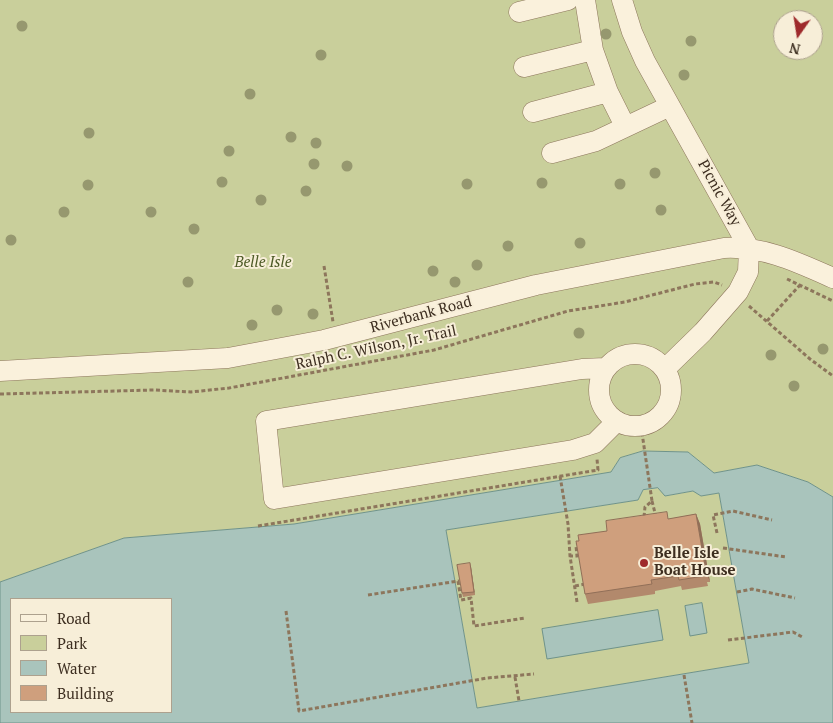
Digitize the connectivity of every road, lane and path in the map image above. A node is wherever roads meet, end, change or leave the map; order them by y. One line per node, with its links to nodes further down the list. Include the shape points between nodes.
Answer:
1 (568, 0): 4 (street)
2 (585, 0): 5 (street)
3 (622, 0): 8 (street, Picnic Way, via 645,62)
4 (519, 12)
5 (593, 50): 6 (street); 7 (street)
6 (524, 67)
7 (608, 92): 9 (street); 10 (street)
8 (670, 106): 10 (street); 12 (street, Picnic Way)
9 (534, 112)
10 (625, 126): 11 (street, via 596,140)
11 (552, 153)
12 (749, 248): 14 (street, Riverbank Road, via 782,256); 15 (street, via 746,279); 18 (street, Riverbank Road, via 700,251 536,285)
13 (324, 266): 18 (path)
14 (833, 278)
15 (735, 295): 17 (path, Ralph C. Wilson, Jr. Trail); 20 (street); 23 (path, Ralph C. Wilson, Jr. Trail, via 721,284 700,283 625,302 568,311 434,350 229,388 191,392)
16 (833, 301): 17 (path, via 800,285)
17 (767, 320): 22 (path, Ralph C. Wilson, Jr. Trail, via 810,360)
18 (337, 337): 21 (street, Riverbank Road, via 228,358)
19 (605, 368): 20 (street, via 615,359 632,353 647,355); 24 (street, via 598,392 602,406); 26 (street, via 266,421 274,499 573,450)
20 (665, 369): 25 (street, via 671,386 669,404 662,414)
21 (0, 371)
22 (833, 376)
23 (0, 394)
24 (617, 421): 25 (street); 26 (street)
25 (641, 426): 28 (path)
26 (595, 443): 27 (path, via 598,470)
27 (561, 477): 32 (path); 36 (path)
28 (652, 501): 29 (path, via 645,507 646,517); 31 (path)
29 (638, 518)
30 (772, 520): 33 (path, via 733,512 713,515)
31 (657, 524)
32 (258, 526)
33 (717, 532)
34 (582, 538): 36 (path, via 576,546 579,556)
35 (723, 548): 37 (path)
36 (570, 556): 39 (path)
37 (786, 556)
38 (585, 584): 39 (path)
39 (575, 586): 43 (path)
40 (737, 592): 42 (path, via 752,589)
41 (368, 594): 45 (path, via 458,581 461,600 471,598 474,626)
42 (795, 598)
43 (577, 602)
44 (286, 611): 50 (path, via 299,711 487,678)
45 (525, 618)
46 (804, 638): 47 (path, via 793,632)
47 (728, 640)
48 (534, 674): 50 (path)
49 (684, 675): 52 (path)
50 (515, 677): 51 (path)
51 (519, 701)
52 (692, 723)

